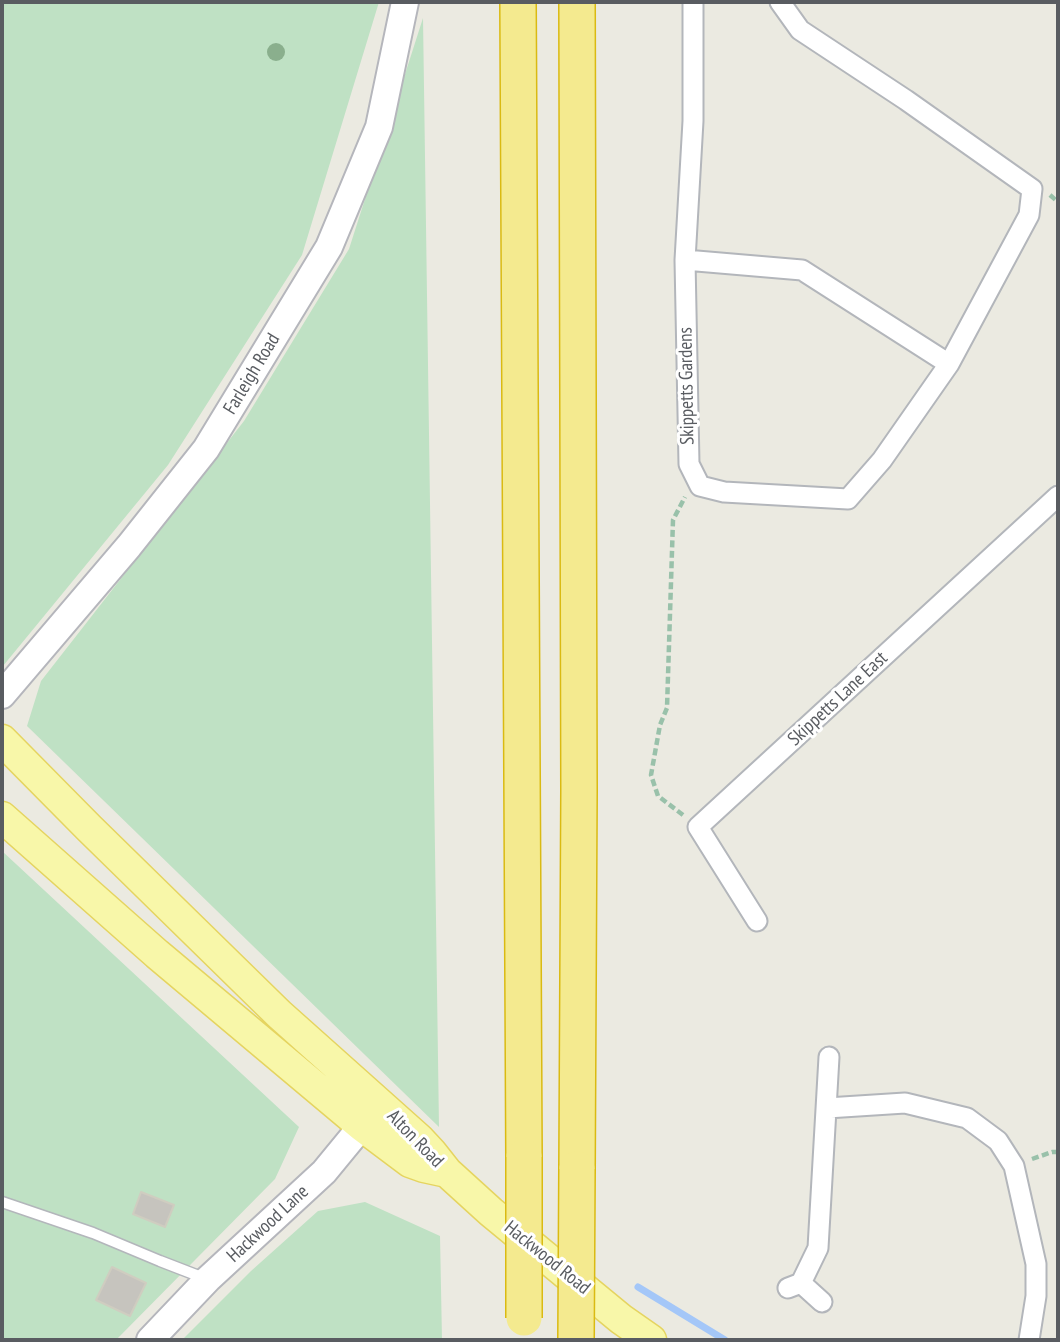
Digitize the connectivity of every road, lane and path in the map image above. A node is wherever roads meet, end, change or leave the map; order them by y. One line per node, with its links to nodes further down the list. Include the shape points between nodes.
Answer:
1 (405, 2): 10 (main road, Farleigh Road, via 379,127 329,247 206,449)
2 (518, 2): 24 (highway, bridge)
3 (578, 2): 26 (highway, bridge)
4 (693, 2): 6 (street, Skippetts Gardens, via 693,121)
5 (780, 2): 7 (street, via 800,30 1032,190 1030,215)
6 (685, 260): 7 (street, via 802,270); 8 (street, Skippetts Gardens, via 689,464)
7 (949, 364): 8 (street, via 882,460 848,499 724,492)
8 (700, 486): 13 (path, via 684,498 673,520 667,708 651,775 658,796)
9 (1058, 496): 13 (street, Skippetts Lane East)
10 (2, 695)
11 (2, 740): 17 (main road, Alton Road, via 279,1014)
12 (2, 817): 17 (main road, Alton Road, via 157,954)
13 (698, 827): 14 (street)
14 (757, 921)
15 (829, 1057): 16 (street)
16 (827, 1108): 19 (street, via 905,1103 967,1118 998,1141); 23 (street, via 818,1248 795,1286)
17 (371, 1115): 20 (main road, Alton Road, via 410,1162); 22 (main road, Hackwood Lane, via 324,1172)
18 (1058, 1152): 19 (path)
19 (1014, 1166): 28 (street, via 1036,1264)
20 (447, 1172): 27 (main road, Hackwood Road)
21 (2, 1202): 22 (lane)
22 (208, 1279): 25 (main road, Hackwood Lane)
23 (822, 1302)
24 (524, 1329)
25 (150, 1340)
26 (576, 1340)
27 (651, 1340)
28 (1029, 1340)

